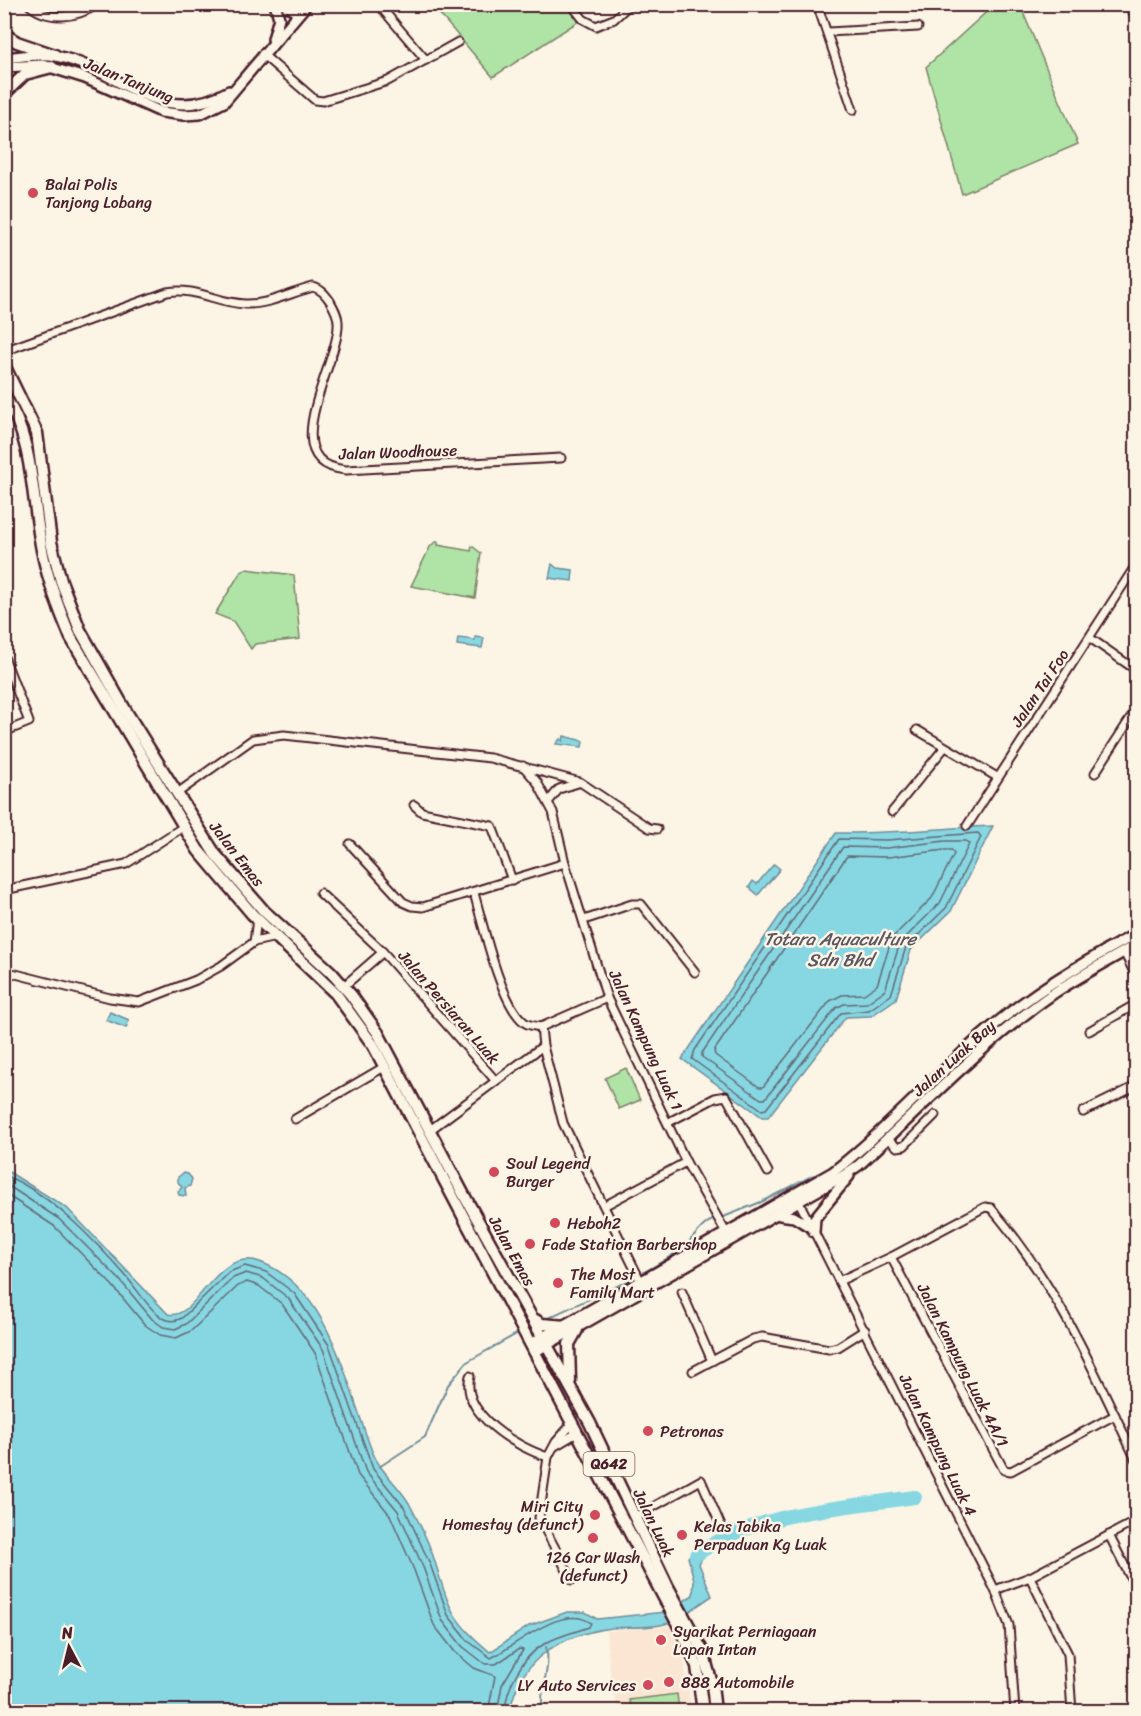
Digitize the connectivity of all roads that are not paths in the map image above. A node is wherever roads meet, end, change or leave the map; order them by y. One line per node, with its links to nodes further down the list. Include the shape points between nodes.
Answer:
1 (28, 4): 2 (street, via 38,13 58,17)
2 (98, 4)
3 (275, 4): 17 (street, via 279,18)
4 (281, 4): 11 (street)
5 (307, 4): 11 (street, Jalan Tanjung)
6 (378, 4): 21 (street)
7 (571, 4): 8 (street, via 583,19 596,26 614,19)
8 (630, 4)
9 (817, 4): 14 (street)
10 (1128, 4): 12 (street)
11 (298, 14): 17 (street, Jalan Tanjung)
12 (1137, 19)
13 (918, 27): 14 (street)
14 (828, 32): 26 (street)
15 (4, 34): 19 (main road)
16 (458, 42): 21 (street)
17 (271, 44): 18 (street, Jalan Tanjung)
18 (262, 54): 21 (street, via 315,100 331,100 388,81); 24 (street, Jalan Tanjung)
19 (55, 55): 20 (street, Jalan Tanjung); 24 (street, Jalan Tanjung, via 175,105 204,103)
20 (4, 58)
21 (426, 60)
22 (4, 67): 23 (street, Jalan Tanjung)
23 (52, 67): 24 (street, Jalan Tanjung, via 175,115 207,112 224,102); 25 (main road, via 25,74)
24 (234, 88)
25 (4, 94)
26 (853, 110)
27 (4, 351): 30 (street, Jalan Woodhouse, via 166,292 189,290 244,304 319,288 334,308 338,321 336,343 312,422 311,442 324,464 346,470)
28 (4, 365): 45 (main road, Jalan Emas, via 37,433 51,542 71,608 95,658)
29 (5, 396): 50 (main road, Jalan Emas, via 27,445 42,552 58,606 91,674)
30 (561, 458)
31 (1137, 565): 32 (street, Jalan Tai Foo)
32 (1130, 576): 33 (street); 34 (street, Jalan Tai Foo)
33 (1137, 580)
34 (1089, 638): 36 (street); 43 (street, Jalan Tai Foo)
35 (4, 657): 39 (street, via 30,725)
36 (1137, 670)
37 (1137, 710): 42 (street)
38 (917, 730): 40 (street)
39 (4, 732)
40 (945, 747): 43 (street); 48 (street)
41 (523, 766): 44 (street); 45 (street, via 456,753 272,735 253,739); 46 (street, Jalan Kampung Luak 1)
42 (1095, 773)
43 (997, 777): 49 (street, Jalan Tai Foo)
44 (580, 782): 46 (street, via 559,789); 51 (street, via 649,828)
45 (176, 794): 69 (main road, Jalan Emas, via 198,831 243,889)
46 (549, 801): 53 (street, Jalan Kampung Luak 1)
47 (414, 805): 54 (street, via 422,812 492,826)
48 (892, 812)
49 (967, 826)
50 (183, 827): 55 (street, via 126,864); 58 (main road, Jalan Emas, via 214,872)
51 (657, 829)
52 (350, 844): 57 (street, via 403,902 412,906 423,907)
53 (565, 864): 54 (street); 59 (street, Jalan Kampung Luak 1)
54 (512, 880): 57 (street)
55 (4, 890)
56 (320, 893): 64 (street, Jalan Persiaran Luak)
57 (474, 893): 72 (street, via 505,993 526,1024)
58 (257, 920): 61 (main road, Jalan Emas); 62 (street)
59 (584, 920): 67 (street, via 641,904); 70 (street, Jalan Kampung Luak 1)
60 (1137, 934): 87 (street, Jalan Luak Bay, via 1027,1000 983,1035 863,1148)
61 (280, 940): 62 (street); 75 (main road, Jalan Emas, via 359,1022)
62 (254, 942): 66 (street, via 196,980 139,1002)
63 (1137, 945): 65 (street, Jalan Luak Bay)
64 (383, 952): 69 (street, Jalan Persiaran Luak); 76 (street, Jalan Persiaran Luak)
65 (1124, 952): 68 (street); 83 (street, Jalan Luak Bay, via 1029,1012)
66 (4, 971)
67 (695, 972)
68 (1137, 976)
69 (344, 986): 82 (main road, Jalan Emas, via 378,1033)
70 (607, 998): 72 (street); 81 (street, Jalan Kampung Luak 1)
71 (1137, 1004): 73 (street)
72 (541, 1027): 74 (street)
73 (1089, 1031)
74 (543, 1046): 76 (street); 90 (street, via 563,1123)
75 (384, 1067): 80 (street); 101 (main road, Jalan Emas)
76 (495, 1080): 82 (street)
77 (1137, 1086): 78 (street)
78 (1083, 1112)
79 (935, 1115): 83 (street, via 904,1146 897,1147)
80 (295, 1119)
81 (669, 1122): 84 (street, Jalan Kampung Luak 1); 86 (street, via 726,1096)
82 (430, 1130): 99 (main road, Jalan Emas)
83 (888, 1139): 85 (street, Jalan Luak Bay)
84 (686, 1162): 90 (street); 92 (street, Jalan Kampung Luak 1)
85 (859, 1165): 89 (street, Jalan Luak Bay); 93 (street, via 815,1218)
86 (768, 1172)
87 (803, 1191): 88 (street, Jalan Luak Bay); 89 (street)
88 (788, 1199): 89 (street); 92 (street)
89 (799, 1202): 91 (street, Jalan Luak Bay); 93 (street, Jalan Kampung Luak 4)
90 (604, 1206): 97 (street)
91 (780, 1215): 93 (street, via 794,1217); 94 (street)
92 (723, 1229): 94 (street, Jalan Kampung Luak 1); 97 (street)
93 (813, 1230): 96 (street, Jalan Kampung Luak 4)
94 (732, 1241): 102 (street)
95 (891, 1257): 96 (street); 110 (street, via 985,1207 991,1208 1057,1299); 110 (street, Jalan Kampung Luak 4A/1, via 1004,1470 1011,1471)
96 (839, 1281): 103 (street, Jalan Kampung Luak 4)
97 (641, 1282): 100 (street)
98 (682, 1292): 106 (street)
99 (537, 1322): 100 (main road); 104 (main road, Jalan Luak)
100 (566, 1326): 104 (street)
101 (523, 1330): 105 (main road, Jalan Luak)
102 (577, 1330): 104 (street); 109 (main road, via 569,1344)
103 (865, 1330): 106 (street, via 829,1349 762,1337); 122 (street, Jalan Kampung Luak 4)
104 (546, 1342): 105 (street); 109 (main road, Jalan Luak / Q642)
105 (532, 1348): 111 (main road, Jalan Luak / Q642)
106 (712, 1361): 107 (street)
107 (693, 1371)
108 (470, 1376): 112 (street, via 468,1386 484,1418 518,1446)
109 (570, 1385): 114 (main road, Jalan Luak / Q642)
110 (1117, 1419): 113 (street)
111 (575, 1429): 112 (street); 120 (main road, Jalan Luak / Q642)
112 (548, 1457): 119 (street, via 539,1518)
113 (1137, 1460)
114 (635, 1517): 116 (street, via 701,1480); 120 (main road, Jalan Luak / Q642)
115 (1137, 1521): 117 (street)
116 (721, 1526)
117 (1109, 1535): 118 (street); 121 (street)
118 (1030, 1577): 122 (street); 127 (street, via 1068,1654)
119 (572, 1580)
120 (663, 1587): 123 (main road, Jalan Luak / Q642)
121 (1137, 1588)
122 (995, 1590): 126 (street, Jalan Kampung Luak 4, via 1009,1625)
123 (688, 1633): 124 (main road, Jalan Luak / Q642, via 698,1666); 125 (main road, Jalan Luak / Q642, via 710,1672)
124 (703, 1712)
125 (715, 1712)
126 (1015, 1712)
127 (1072, 1712)

